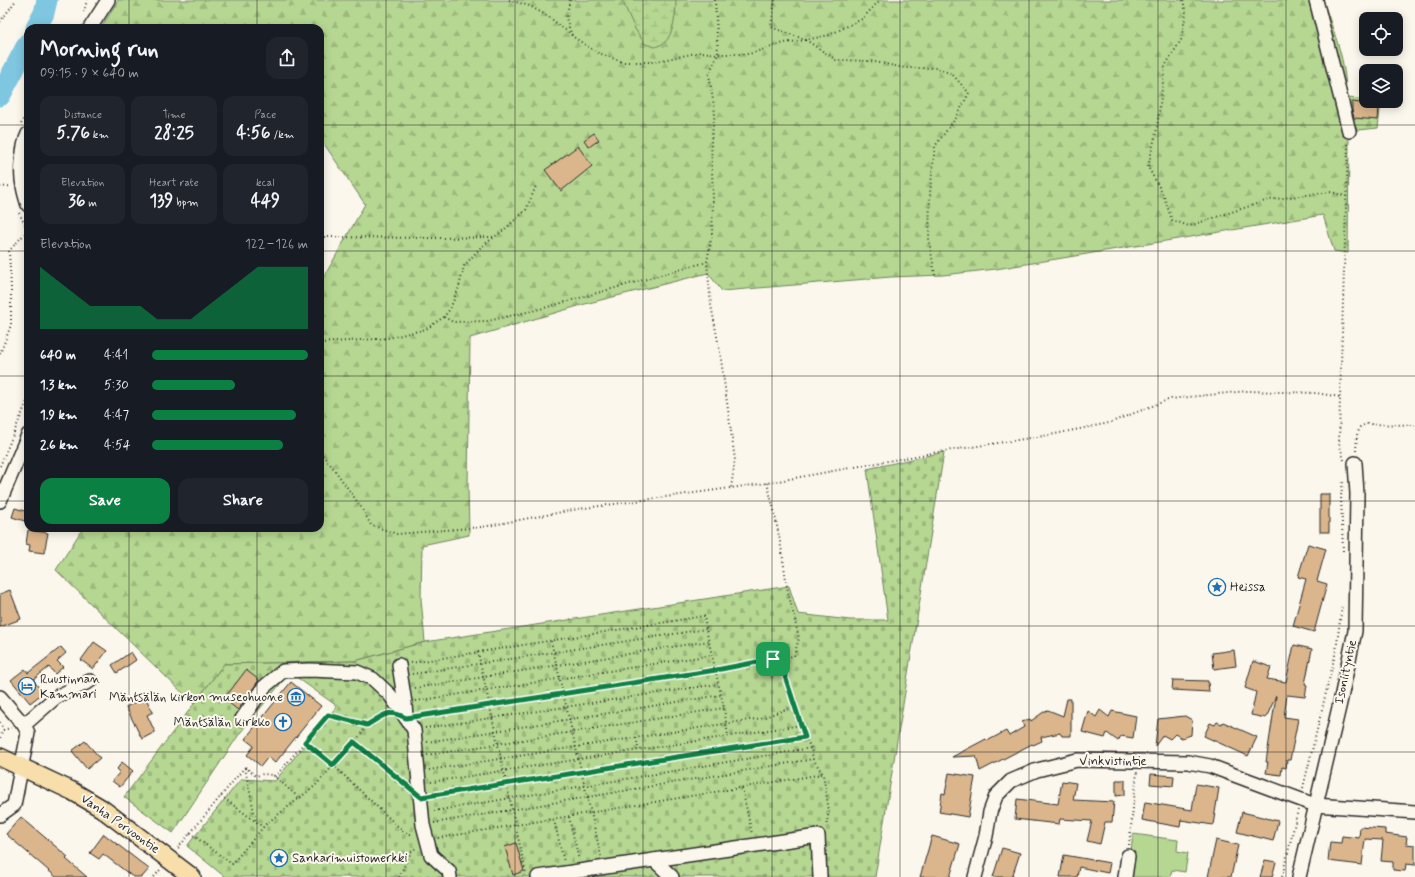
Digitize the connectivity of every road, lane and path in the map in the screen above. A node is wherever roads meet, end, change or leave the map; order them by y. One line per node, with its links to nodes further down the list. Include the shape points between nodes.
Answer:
1 (16, 0): 10 (path)
2 (108, 0): 11 (street)
3 (509, 0): 12 (path, via 530,6 549,17)
4 (570, 0): 12 (path, via 566,18)
5 (715, 0): 14 (path)
6 (775, 0): 13 (path, via 771,27)
7 (880, 0): 13 (path, via 862,19 829,35)
8 (1183, 0): 21 (path, via 1186,13 1181,40 1165,66 1148,167 1163,194 1172,220 1189,226 1268,200 1330,192)
9 (1316, 0): 15 (street)
10 (0, 22)
11 (93, 24)
12 (572, 36): 14 (path, via 596,52 623,62 653,62 701,52)
13 (806, 40): 14 (path, via 784,43 749,54); 26 (path, via 836,60 870,61 905,68 936,68 952,74 969,93 956,118 935,146 930,193 930,240)
14 (718, 54): 25 (path, via 709,74 715,113 710,140 713,200 712,234)
15 (1349, 131): 21 (path)
16 (24, 149): 20 (street)
17 (12, 186): 19 (path)
18 (536, 186): 24 (path, via 526,210)
19 (0, 187)
20 (24, 190)
21 (1346, 196): 30 (path)
22 (24, 234): 29 (path, via 9,251 11,325)
23 (324, 237): 24 (path)
24 (494, 237): 27 (path, via 464,266 459,287)
25 (707, 262): 27 (path, via 488,322 453,322); 39 (path, via 711,305 735,460)
26 (935, 275)
27 (444, 318): 28 (path, via 426,329 389,338)
28 (324, 343)
29 (0, 354)
30 (1340, 397): 36 (path, via 1339,443 1345,466); 38 (path, via 1316,393 1247,391 1170,399 1109,422 1057,433)
31 (24, 409): 35 (path)
32 (1415, 425): 36 (path, via 1366,424 1360,427 1357,435)
33 (24, 444): 40 (street)
34 (324, 457): 39 (path, via 372,525 397,534 482,527 578,509)
35 (0, 466)
36 (1356, 468): 101 (street, Isoniityntie, via 1355,631)
37 (1343, 481): 41 (path)
38 (767, 483): 39 (path); 49 (path, via 798,638 794,656)
39 (731, 488)
40 (0, 501)
41 (1343, 558)
42 (1342, 605): 100 (path, via 1336,651)
43 (706, 629): 44 (path, via 704,616); 45 (path); 47 (path)
44 (550, 641): 46 (path); 47 (path)
45 (709, 641): 48 (path); 50 (path)
46 (478, 652): 51 (path); 85 (path)
47 (553, 652): 50 (path); 51 (path)
48 (712, 654): 52 (path); 53 (path)
49 (773, 659): 52 (path); 60 (path, via 782,667)
50 (556, 665): 53 (path); 59 (path)
51 (400, 670): 59 (street)
52 (716, 670): 55 (path); 56 (path)
53 (560, 679): 56 (path); 59 (path)
54 (90, 681): 68 (street, via 56,698)
55 (718, 684): 57 (path); 61 (path)
56 (563, 694): 61 (path); 64 (path)
57 (721, 695): 62 (path); 65 (path)
58 (0, 697): 68 (street)
59 (404, 697): 64 (street)
60 (795, 706): 67 (path, via 762,718); 70 (path)
61 (566, 707): 65 (path); 71 (path)
62 (724, 708): 67 (path); 72 (path)
63 (242, 718): 64 (street, via 264,687 282,671 310,670 357,672 373,679 390,695)
64 (406, 718): 69 (path, via 397,713 390,713); 71 (street)
65 (569, 719): 72 (path); 79 (path)
66 (0, 722): 75 (path, via 3,730)
67 (726, 724): 73 (path); 76 (path)
68 (24, 725): 90 (street, via 28,738)
69 (367, 725): 77 (path, via 328,715); 78 (path)
70 (801, 725): 73 (path); 74 (path)
71 (414, 730): 79 (street)
72 (572, 732): 80 (path); 84 (path)
73 (728, 736): 82 (path)
74 (805, 737): 81 (path); 98 (path)
75 (0, 738)
76 (636, 738): 80 (path); 82 (path)
77 (305, 742): 89 (path); 94 (path)
78 (354, 742): 89 (path); 98 (path)
79 (416, 744): 84 (street)
80 (576, 747): 85 (path); 86 (path)
81 (812, 748): 87 (path); 105 (path)
82 (639, 750): 86 (path)
83 (0, 757): 90 (main road, Vanha Porvoontie)
84 (416, 757): 95 (street)
85 (501, 759): 92 (path); 95 (path)
86 (578, 759): 92 (path); 116 (path)
87 (813, 759): 93 (path); 105 (path)
88 (1139, 761): 100 (street, Vinkvistintie, via 1188,762 1210,766); 113 (path); 126 (street, Vinkvistintie, via 1077,760 1037,770 1011,781 996,796)
89 (333, 765): 99 (path, via 315,786); 111 (path, via 404,832)
90 (21, 766): 103 (street, via 14,805); 114 (main road, Vanha Porvoontie, via 101,808)
91 (245, 767): 94 (path, via 256,776 263,774); 97 (path); 107 (path)
92 (503, 771): 95 (path); 122 (path)
93 (823, 774): 96 (path); 110 (path, via 829,811 825,832)
94 (275, 777): 99 (path)
95 (419, 778): 98 (street)
96 (742, 788): 104 (path); 112 (path)
97 (221, 796): 107 (path); 109 (path)
98 (421, 797): 105 (street)
99 (299, 798): 108 (path)
100 (1300, 800): 101 (street, Vinkvistintie); 128 (path)
101 (1315, 805): 102 (street, Vinkvistintie); 129 (street, Isoniityntie)
102 (1415, 812)
103 (0, 815)
104 (569, 817): 106 (path); 117 (path)
105 (422, 819): 111 (street)
106 (554, 819): 111 (path); 118 (path)
107 (256, 822): 108 (path)
108 (264, 827): 109 (path, via 232,864)
109 (190, 833): 114 (path)
110 (818, 836): 112 (street); 125 (street)
111 (427, 840): 120 (path, via 411,852); 121 (street, via 431,854 449,871)
112 (754, 845): 115 (street)
113 (1128, 856): 127 (street)
114 (169, 858): 119 (main road, Vanha Porvoontie)
115 (654, 860): 116 (street); 124 (street)
116 (604, 868): 117 (street)
117 (581, 871): 118 (street)
118 (567, 873): 123 (street)
119 (192, 877)
120 (399, 877)
121 (450, 877)
122 (526, 877)
123 (538, 877)
124 (672, 877)
125 (820, 877)
126 (975, 877)
127 (1125, 877)
128 (1282, 877)
129 (1299, 877)

